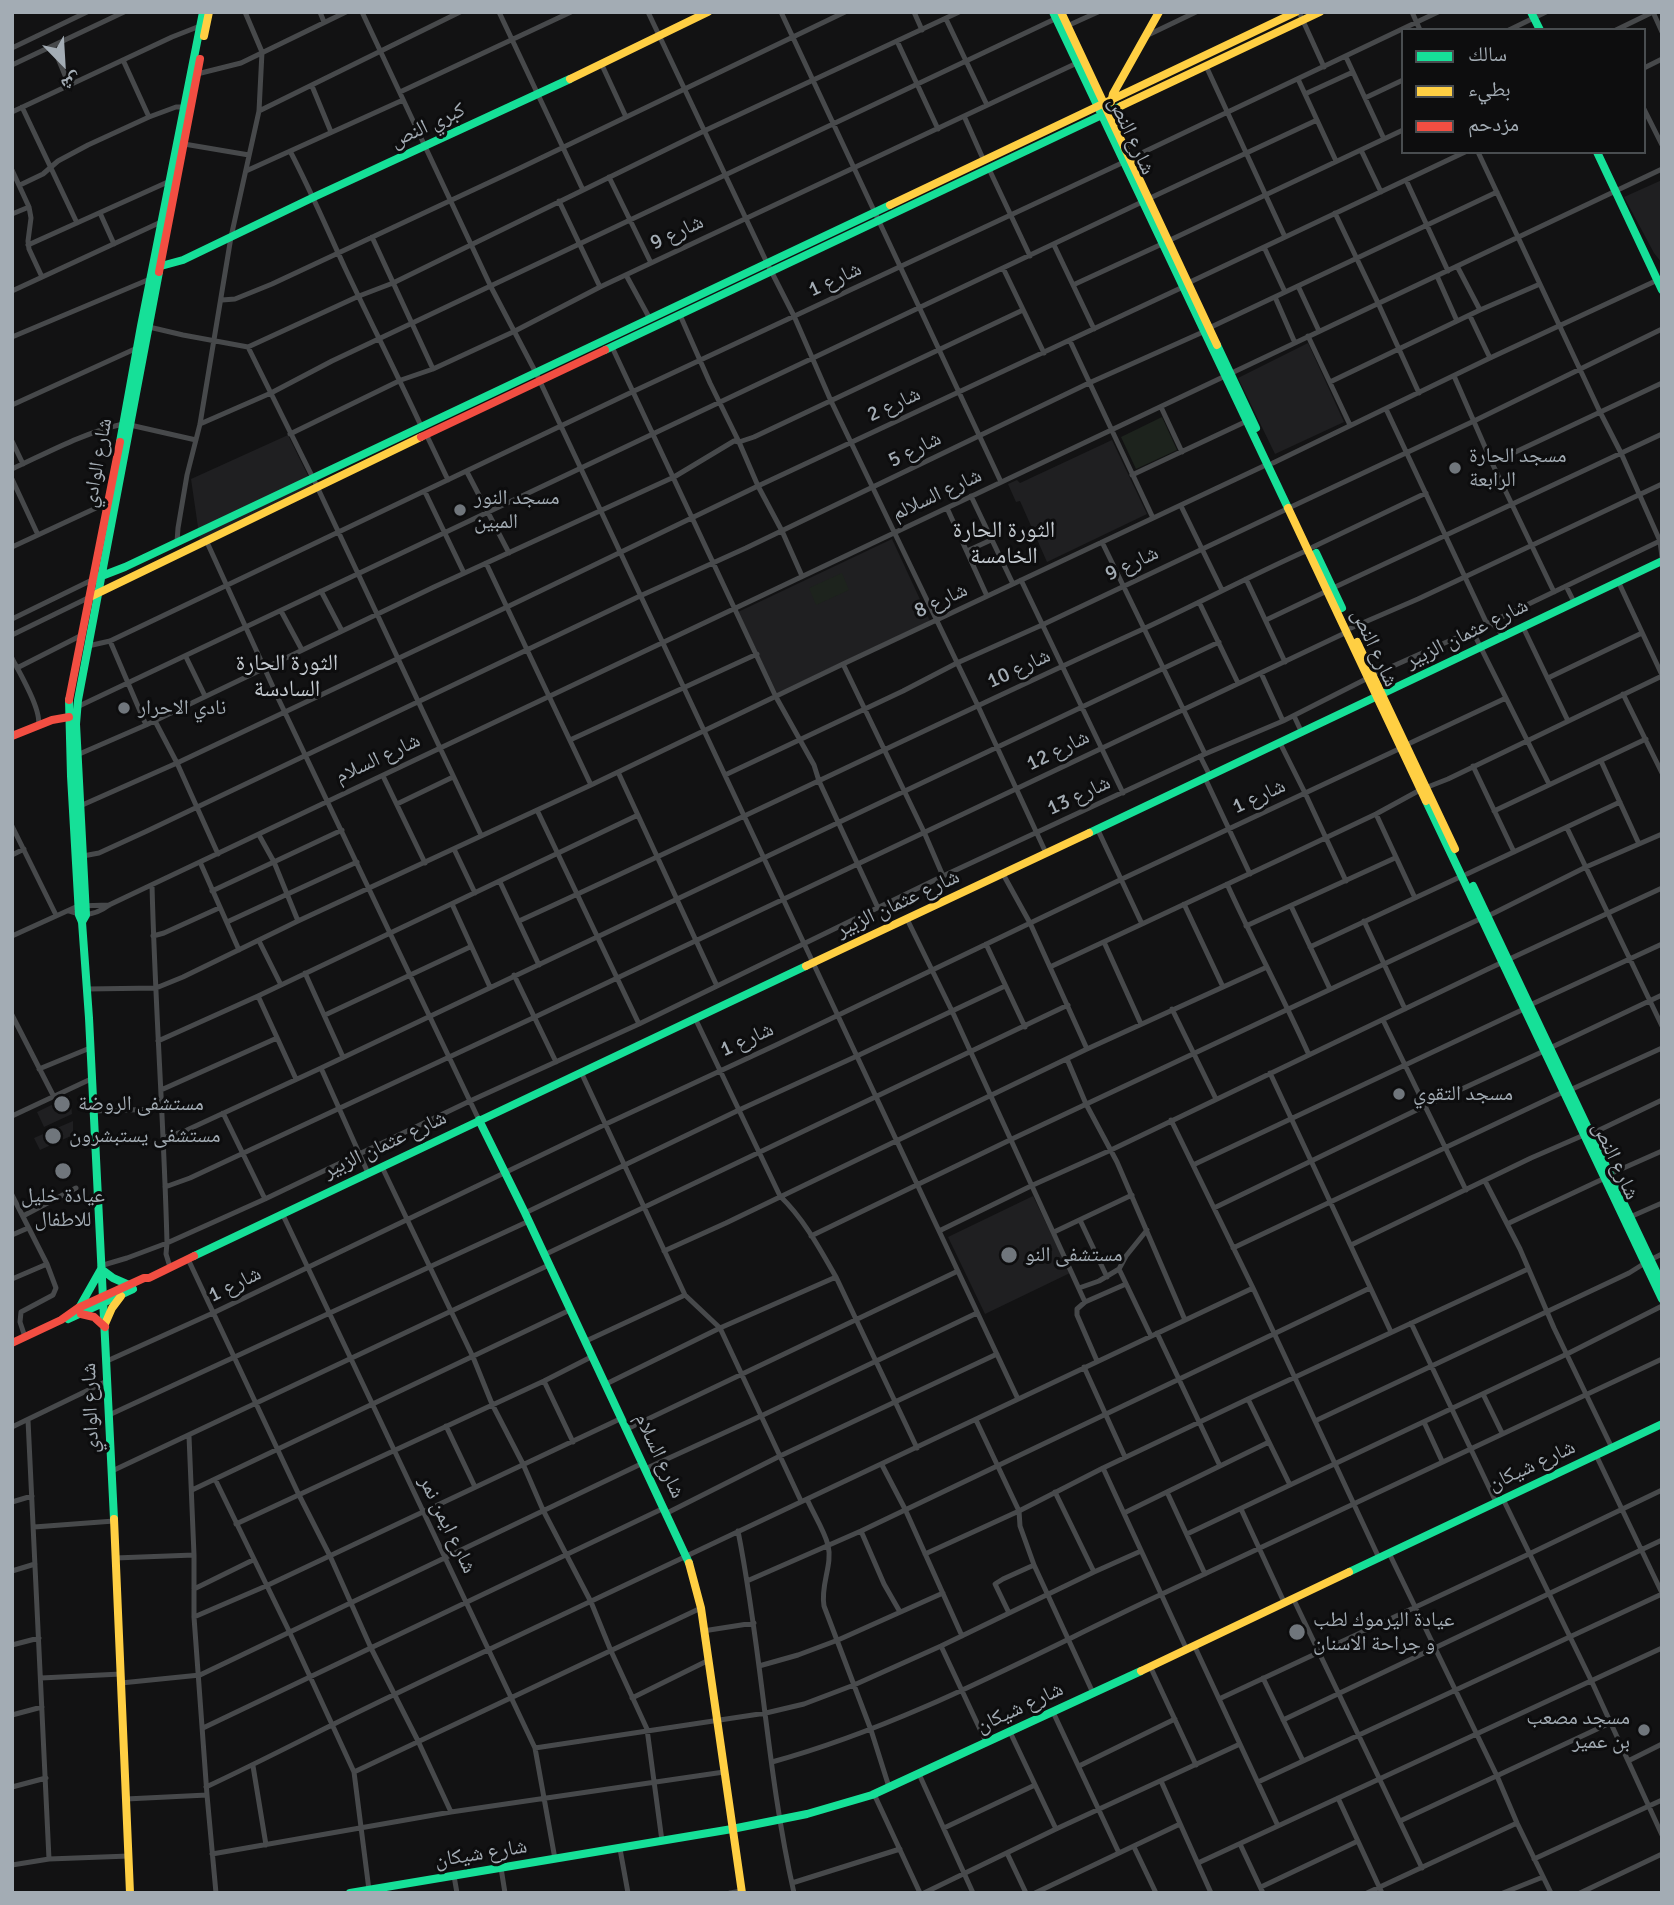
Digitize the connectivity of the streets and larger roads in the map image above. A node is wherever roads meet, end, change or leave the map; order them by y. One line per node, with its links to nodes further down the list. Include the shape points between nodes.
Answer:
1 (87, 12): 48 (street)
2 (124, 12): 47 (street)
3 (203, 12): 33 (street, شارع الوادي)
4 (209, 12): 62 (street, شارع الوادي)
5 (245, 12): 50 (street)
6 (320, 12): 31 (street)
7 (346, 12): 31 (street)
8 (362, 12): 49 (street)
9 (460, 12): 49 (street)
10 (499, 12): 45 (street)
11 (571, 12): 45 (street)
12 (648, 12): 42 (street)
13 (708, 12): 42 (street, كبري النص)
14 (781, 12): 44 (street)
15 (845, 12): 44 (street)
16 (914, 12): 39 (street)
17 (960, 12): 30 (street)
18 (1098, 12): 34 (street)
19 (1159, 12): 43 (street)
20 (1196, 12): 43 (street)
21 (1320, 12): 28 (street)
22 (1412, 12): 32 (street)
23 (1438, 12): 32 (street, شارع 1)
24 (1546, 12): 29 (street)
25 (1653, 12): 38 (street); 41 (street)
26 (1058, 15): 34 (street, شارع النص); 54 (street); 56 (street, شارع النص)
27 (1286, 15): 28 (street); 78 (street)
28 (1299, 15): 58 (street); 59 (street)
29 (1533, 15): 37 (street)
30 (946, 19): 39 (street); 54 (street)
31 (324, 22): 50 (street)
32 (1416, 22): 35 (street, شارع 1); 36 (street)
33 (200, 26): 52 (street); 77 (street, شارع الوادي)
34 (1067, 26): 78 (street, شارع النص)
35 (1404, 28)
36 (1419, 28)
37 (1513, 28)
38 (1620, 28)
39 (922, 30): 46 (street)
40 (1401, 30): 51 (street, شارع 1)
41 (1662, 32)
42 (659, 36): 55 (street, كبري النص); 69 (street)
43 (1145, 36): 78 (street)
44 (792, 37): 64 (street); 69 (street)
45 (511, 41): 70 (street); 72 (street)
46 (897, 41): 64 (street); 66 (street)
47 (53, 46): 57 (street); 67 (street)
48 (12, 48)
49 (380, 51): 68 (street); 70 (street)
50 (262, 52): 62 (street, via 241,63); 79 (street)
51 (1346, 57): 59 (street, شارع 1); 61 (street)
52 (123, 60): 67 (street); 84 (street)
53 (1662, 60): 60 (street)
54 (967, 61): 66 (street); 75 (street)
55 (601, 63): 72 (street, كبري النص); 85 (street)
56 (1077, 63): 75 (street, شارع 9); 78 (street, شارع النص)
57 (12, 65)
58 (1206, 66): 78 (street); 81 (street)
59 (1324, 67): 63 (street, شارع 1)
60 (1646, 67)
61 (1353, 72): 71 (street); 73 (street)
62 (197, 74): 93 (street, شارع الوادي)
63 (1298, 79): 71 (street); 81 (street, شارع 1)
64 (813, 81): 87 (street); 89 (street)
65 (1401, 81): 73 (street)
66 (917, 84): 87 (street); 88 (street)
67 (69, 85): 76 (street)
68 (312, 86): 79 (street); 91 (street)
69 (684, 88): 85 (street); 89 (street)
70 (400, 92): 74 (street)
71 (1305, 94): 86 (street)
72 (537, 95): 95 (street, كبري النص); 96 (street)
73 (1366, 98): 92 (street)
74 (403, 100): 91 (street); 95 (street)
75 (987, 105): 83 (street, شارع 9)
76 (22, 107): 80 (street); 107 (street)
77 (184, 107): 84 (street); 116 (street, شارع الوادي)
78 (1106, 108): 104 (street); 105 (street, شارع النص); 109 (street)
79 (259, 111): 103 (street)
80 (12, 112)
81 (1227, 112): 99 (street); 105 (street, شارع 1)
82 (1646, 113): 94 (street)
83 (964, 116): 88 (street, شارع 9); 104 (street)
84 (149, 117): 107 (street)
85 (626, 117): 96 (street)
86 (1317, 120): 99 (street); 106 (street)
87 (833, 123): 108 (street); 113 (street)
88 (938, 128): 108 (street, شارع 9)
89 (704, 131): 113 (street); 114 (street)
90 (1401, 131): 92 (street)
91 (331, 132): 98 (street)
92 (1384, 139): 97 (street)
93 (184, 144): 103 (street); 154 (street, شارع الوادي)
94 (1662, 145)
95 (424, 146): 123 (street, كبري النص); 124 (street)
96 (562, 148): 118 (street); 124 (street)
97 (1361, 150): 106 (street); 120 (street)
98 (290, 151): 112 (street); 123 (street)
99 (1247, 153): 122 (street); 126 (street)
100 (1461, 154): 115 (street, شارع 2)
101 (1479, 154): 121 (street)
102 (1598, 154): 119 (street)
103 (249, 155): 112 (street)
104 (984, 160): 128 (street)
105 (1126, 160): 126 (street, شارع النص); 132 (street, شارع 1)
106 (1336, 161): 122 (street)
107 (51, 168): 117 (street); 137 (street)
108 (854, 168): 128 (street); 133 (street, شارع 9)
109 (989, 169): 132 (street); 135 (street)
110 (1662, 169): 119 (street, شارع السلالم)
111 (12, 170): 117 (street)
112 (246, 171): 139 (street)
113 (725, 175): 133 (street); 134 (street)
114 (609, 177): 118 (street); 134 (street)
115 (1406, 180): 120 (street, شارع 2); 138 (street)
116 (170, 181): 129 (street); 136 (street, شارع الوادي)
117 (20, 185): 127 (street)
118 (583, 190): 125 (street)
119 (1615, 191): 142 (street, شارع السلالم); 164 (street)
120 (1381, 192): 130 (street, شارع 2)
121 (1497, 192): 138 (street, شارع 5); 142 (street)
122 (1266, 195): 141 (street); 143 (street)
123 (314, 197): 139 (street, كبري النص); 150 (street)
124 (450, 200): 140 (street); 147 (street)
125 (559, 201): 146 (street); 147 (street)
126 (1145, 201): 143 (street, شارع النص); 148 (street)
127 (29, 207): 131 (street); 144 (street)
128 (874, 211): 135 (street); 155 (street)
129 (100, 213): 137 (street); 145 (street)
130 (1335, 213): 141 (street, شارع 2); 152 (street)
131 (12, 214)
132 (1010, 215): 151 (street); 156 (street, شارع 1)
133 (746, 218): 153 (street, شارع 9); 155 (street)
134 (631, 221): 146 (street); 153 (street)
135 (878, 221): 155 (street); 156 (street)
136 (161, 222): 145 (street); 163 (street, شارع الوادي)
137 (77, 223): 144 (street)
138 (1427, 224): 152 (street, شارع 5); 159 (street)
139 (231, 237): 154 (street, كبري النص); 177 (street)
140 (372, 237): 150 (street); 165 (street)
141 (1285, 237): 149 (street, شارع 2)
142 (1517, 237): 157 (street, شارع السلالم); 166 (street)
143 (1165, 243): 167 (street); 168 (street, شارع النص)
144 (29, 244): 162 (street)
145 (114, 244): 162 (street)
146 (581, 244): 170 (street); 171 (street)
147 (471, 245): 165 (street); 170 (street)
148 (1054, 245): 151 (street); 167 (street)
149 (1264, 247): 168 (street, شارع 2); 174 (street)
150 (338, 253): 175 (street); 177 (street, via 246,295)
151 (1030, 256): 158 (street)
152 (1357, 258): 169 (street, شارع 5); 178 (street)
153 (651, 263): 160 (street, شارع 9)
154 (160, 266): 189 (street, شارع الوادي)
155 (769, 267): 182 (street); 184 (street); 185 (street)
156 (900, 267): 179 (street); 184 (street, شارع 1)
157 (1457, 267): 159 (street, شارع السلالم); 181 (street)
158 (1003, 268): 179 (street); 180 (street)
159 (1448, 271): 161 (street, شارع السلالم)
160 (626, 275): 171 (street, شارع 9); 185 (street)
161 (1437, 276): 178 (street, شارع السلالم); 186 (street)
162 (42, 278): 173 (street)
163 (150, 279): 196 (street); 203 (street, شارع الوادي)
164 (1660, 279): 172 (street); 188 (street, شارع 8)
165 (393, 282): 175 (street); 187 (street)
166 (1540, 284): 181 (street); 188 (street)
167 (1073, 285): 190 (street)
168 (1185, 285): 190 (street, شارع 2); 192 (street, شارع النص)
169 (1298, 286): 174 (street, شارع 5); 193 (street)
170 (491, 287): 187 (street); 194 (street)
171 (600, 287): 194 (street, شارع 9)
172 (1662, 290)
173 (12, 291)
174 (1285, 292): 176 (street, شارع 5)
175 (359, 296): 197 (street); 201 (street)
176 (1275, 298): 192 (street, شارع 5); 200 (street)
177 (222, 300): 198 (street)
178 (1378, 303): 193 (street, شارع السلالم); 205 (street)
179 (919, 308): 204 (street); 207 (street)
180 (1023, 310): 204 (street); 206 (street)
181 (1480, 310): 183 (street)
182 (680, 315): 202 (street); 209 (street)
183 (1470, 316): 186 (street); 208 (street)
184 (794, 317): 207 (street); 209 (street, شارع 1)
185 (650, 319): 212 (street)
186 (1457, 321): 205 (street)
187 (413, 323): 197 (street); 210 (street)
188 (1560, 326): 208 (street, شارع 8); 211 (street)
189 (149, 327): 198 (street); 203 (street, شارع الوادي)
190 (1094, 329): 199 (street, شارع 2)
191 (1662, 329): 211 (street, شارع 9)
192 (1206, 330): 213 (street, شارع النص); 218 (street, شارع 5)
193 (1319, 331): 195 (street, شارع السلالم)
194 (513, 332): 210 (street, شارع 9); 212 (street)
195 (1308, 336): 200 (street, شارع السلالم); 216 (street)
196 (12, 337)
197 (379, 339): 215 (street); 221 (street)
198 (215, 341): 201 (street); 232 (street)
199 (1070, 341): 206 (street, شارع 2); 218 (street)
200 (1295, 343): 213 (street, شارع السلالم)
201 (248, 347): 221 (street)
202 (612, 347): 217 (street); 220 (street)
203 (141, 349): 226 (street); 233 (street, شارع الوادي)
204 (939, 350): 222 (street); 224 (street)
205 (1399, 350): 216 (street); 223 (street)
206 (1044, 353): 222 (street, شارع 2)
207 (812, 358): 224 (street); 225 (street)
208 (1490, 358): 214 (street, شارع 8)
209 (700, 361): 220 (street, شارع 1); 225 (street)
210 (433, 369): 215 (street, شارع 9)
211 (1581, 370): 229 (street); 231 (street, شارع 9)
212 (536, 373): 217 (street); 236 (street)
213 (1228, 375): 227 (street, شارع السلالم); 230 (street, شارع النص); 252 (street, شارع النص)
214 (1454, 376): 223 (street, شارع 8); 231 (street)
215 (401, 380): 236 (street); 238 (street, شارع 9)
216 (1330, 382): 234 (street)
217 (540, 383): 235 (street); 241 (street)
218 (1089, 383): 237 (street); 242 (street, شارع 5)
219 (1662, 383): 229 (street)
220 (632, 392): 235 (street, شارع 1); 240 (street)
221 (271, 393): 232 (street); 238 (street)
222 (958, 393): 242 (street); 246 (street, شارع 2)
223 (1419, 393): 228 (street, شارع 8)
224 (831, 401): 245 (street); 246 (street)
225 (719, 403): 240 (street); 245 (street)
226 (12, 405)
227 (1161, 407): 237 (street, شارع السلالم); 247 (street)
228 (1386, 409): 234 (street, شارع 8); 248 (street)
229 (1600, 412): 249 (street); 250 (street)
230 (1247, 421): 247 (street); 252 (street, شارع النص)
231 (1474, 421): 248 (street, شارع 9); 250 (street)
232 (200, 424): 243 (street)
233 (127, 425): 243 (street); 251 (street, via 100,429); 270 (street, شارع الوادي); 304 (street, شارع الوادي)
234 (1350, 425): 252 (street, شارع 8)
235 (561, 427): 254 (street); 255 (street, شارع 1)
236 (422, 428): 258 (street)
237 (1112, 430): 256 (street); 261 (street, شارع السلالم)
238 (290, 434): 258 (street)
239 (1662, 434): 249 (street)
240 (653, 435): 254 (street); 257 (street)
241 (427, 436): 260 (street); 264 (street)
242 (979, 436): 261 (street); 265 (street, شارع 5)
243 (196, 440): 288 (street)
244 (12, 441): 251 (street)
245 (739, 442): 257 (street); 263 (street)
246 (852, 443): 263 (street, شارع 2); 265 (street)
247 (1182, 452): 256 (street)
248 (1406, 452): 267 (street); 273 (street, شارع 9)
249 (1621, 453): 268 (street); 271 (street)
250 (1492, 463): 271 (street)
251 (23, 464): 253 (street)
252 (1270, 464): 272 (street, شارع 8); 273 (street, شارع النص)
253 (12, 469)
254 (580, 469): 275 (street); 276 (street)
255 (467, 472): 260 (street, شارع 1); 276 (street)
256 (1132, 475): 278 (street)
257 (674, 477): 275 (street); 277 (street)
258 (313, 478): 264 (street); 288 (street)
259 (12, 479): 283 (street)
260 (448, 480): 266 (street, شارع 1)
261 (1001, 482): 269 (street, شارع السلالم)
262 (1662, 484): 268 (street, شارع 12)
263 (758, 486): 277 (street, شارع 2); 279 (street)
264 (317, 487): 280 (street); 285 (street)
265 (873, 487): 279 (street, شارع 5); 281 (street)
266 (425, 492): 280 (street, شارع 1); 282 (street)
267 (1426, 493): 284 (street); 293 (street, شارع 10)
268 (1639, 495): 287 (street); 290 (street, شارع 12)
269 (971, 496): 274 (street, شارع السلالم); 286 (street)
270 (109, 502): 283 (street); 304 (street, شارع الوادي)
271 (1513, 503): 284 (street); 290 (street)
272 (1181, 506): 278 (street, شارع 8); 292 (street)
273 (1291, 507): 292 (street, شارع 9); 293 (street, شارع النص)
274 (947, 508): 281 (street, شارع السلالم); 294 (street)
275 (600, 511): 295 (street); 296 (street)
276 (489, 513): 282 (street); 295 (street)
277 (692, 517): 296 (street, شارع 2); 299 (street)
278 (1153, 518): 289 (street, شارع 8)
279 (782, 531): 299 (street, شارع 5); 302 (street)
280 (339, 532): 300 (street); 309 (street, شارع 1)
281 (895, 532): 302 (street, شارع السلالم); 327 (street)
282 (444, 533): 300 (street); 301 (street)
283 (38, 535): 291 (street)
284 (1445, 535): 303 (street); 313 (street)
285 (206, 540): 309 (street); 316 (street)
286 (992, 540): 294 (street); 308 (street)
287 (1661, 540): 297 (street); 311 (street, شارع 13)
288 (177, 542): 304 (street)
289 (1102, 542): 306 (street, شارع 8); 310 (street)
290 (1532, 545): 303 (street, شارع 12); 315 (street)
291 (12, 547)
292 (1202, 549): 310 (street, شارع 9); 312 (street)
293 (1311, 549): 305 (street, شارع 10); 313 (street, شارع النص)
294 (967, 551): 318 (street)
295 (509, 553): 298 (street)
296 (620, 553): 317 (street); 321 (street, شارع 2)
297 (1662, 559): 307 (street, شارع عثمان الزبير)
298 (486, 563): 301 (street); 321 (street)
299 (714, 563): 317 (street, شارع 5); 322 (street)
300 (358, 573): 314 (street); 324 (street)
301 (464, 573): 324 (street)
302 (802, 576): 322 (street, شارع السلالم)
303 (1465, 576): 328 (street); 333 (street, شارع 12)
304 (97, 578): 316 (street, شارع الوادي); 325 (street)
305 (1246, 579): 312 (street, شارع 10); 326 (street)
306 (1021, 580): 308 (street, شارع 8); 329 (street)
307 (1618, 581): 320 (street, شارع عثمان الزبير); 336 (street)
308 (1013, 584): 318 (street, شارع 8)
309 (225, 585): 331 (street); 340 (street, شارع 1)
310 (1124, 586): 329 (street, شارع 9); 332 (street)
311 (1566, 586): 315 (street, شارع 13); 320 (street)
312 (1222, 590): 319 (street, شارع 10)
313 (1330, 590): 326 (street); 333 (street, شارع النص)
314 (321, 591): 323 (street); 335 (street)
315 (1554, 592): 328 (street, شارع 13)
316 (94, 596): 337 (street); 338 (street, شارع الوادي); 343 (street, شارع الوادي)
317 (640, 596): 341 (street); 346 (street, شارع 5)
318 (987, 596): 327 (street, شارع 8)
319 (1199, 601): 332 (street, شارع 10); 342 (street)
320 (1574, 602): 330 (street, شارع عثمان الزبير)
321 (508, 607): 346 (street); 350 (street, شارع 2)
322 (734, 608): 341 (street, شارع السلالم); 347 (street)
323 (281, 611): 331 (street); 345 (street)
324 (377, 614): 335 (street); 350 (street)
325 (12, 618)
326 (1266, 620): 351 (street)
327 (936, 621): 352 (street); 353 (street, شارع 8)
328 (1489, 623): 334 (street, شارع 13); 339 (street)
329 (1042, 625): 352 (street, شارع 9); 354 (street)
330 (1523, 627): 339 (street, شارع عثمان الزبير); 361 (street)
331 (246, 628): 348 (street); 356 (street)
332 (1144, 628): 354 (street, شارع 10); 357 (street)
333 (1349, 630): 351 (street, شارع 12); 360 (street, شارع النص)
334 (1472, 630): 344 (street); 360 (street, شارع 13)
335 (342, 632): 345 (street)
336 (1642, 634): 359 (street); 361 (street)
337 (12, 635)
338 (82, 635): 355 (street); 379 (street, شارع الوادي)
339 (1503, 636): 344 (street, شارع عثمان الزبير)
340 (110, 641): 343 (street, شارع 1); 362 (street)
341 (662, 642): 364 (street); 367 (street, شارع السلام)
342 (1219, 642): 357 (street); 363 (street)
343 (88, 646): 373 (street, شارع الوادي)
344 (1480, 647): 368 (street, شارع عثمان الزبير); 370 (street)
345 (302, 650): 356 (street)
346 (527, 650): 367 (street); 371 (street, شارع 5)
347 (757, 654): 364 (street); 369 (street)
348 (186, 657): 362 (street); 366 (street)
349 (12, 658): 355 (street)
350 (397, 659): 371 (street); 377 (street, شارع 2)
351 (1285, 662): 358 (street, شارع 12)
352 (957, 663): 372 (street); 375 (street, شارع 9)
353 (843, 664): 369 (street, شارع 8); 375 (street)
354 (1061, 666): 372 (street, شارع 10); 374 (street)
355 (17, 668): 384 (street, via 36,708)
356 (265, 668): 366 (street); 377 (street)
357 (1163, 668): 374 (street); 376 (street)
358 (1261, 673): 363 (street, شارع 12); 381 (street)
359 (1662, 675): 365 (street)
360 (1371, 677): 368 (street, شارع النص); 378 (street, شارع 13)
361 (1548, 678): 382 (street)
362 (128, 683): 373 (street); 383 (street)
363 (1238, 683): 376 (street, شارع 12)
364 (683, 687): 385 (street); 389 (street)
365 (1623, 694): 382 (street); 388 (street)
366 (205, 696): 380 (street)
367 (550, 696): 389 (street); 396 (street, شارع السلام)
368 (1380, 696): 386 (street, شارع عثمان الزبير); 394 (street, شارع النص)
369 (776, 697): 385 (street, شارع 8); 390 (street)
370 (1506, 698): 391 (street); 394 (street, شارع 1)
371 (418, 703): 396 (street); 399 (street, شارع 5)
372 (978, 706): 393 (street); 397 (street, شارع 10)
373 (77, 707): 398 (street, شارع الوادي)
374 (1082, 707): 393 (street); 395 (street)
375 (865, 709): 390 (street, شارع 9); 397 (street)
376 (1183, 710): 395 (street, شارع 12); 400 (street)
377 (285, 711): 399 (street); 402 (street, شارع 2)
378 (1294, 716): 381 (street, شارع 13); 386 (street)
379 (69, 721): 384 (street); 482 (street, شارع الوادي)
380 (155, 721): 383 (street); 402 (street)
381 (1283, 721): 400 (street, شارع 13)
382 (1569, 721): 391 (street)
383 (146, 725): 398 (street)
384 (38, 726): 387 (street)
385 (704, 731): 404 (street, شارع 8); 406 (street)
386 (1302, 733): 392 (street, شارع عثمان الزبير)
387 (12, 736)
388 (1646, 739): 401 (street); 405 (street)
389 (570, 740): 412 (street)
390 (799, 740): 406 (street, شارع 9); 410 (street)
391 (1527, 740): 403 (street); 411 (street)
392 (1280, 743): 409 (street, شارع عثمان الزبير); 417 (street)
393 (996, 747): 413 (street); 415 (street)
394 (1404, 747): 414 (street, شارع النص); 417 (street, شارع 1)
395 (1101, 748): 413 (street, شارع 12); 416 (street)
396 (440, 749): 407 (street, شارع السلام); 408 (street)
397 (884, 750): 410 (street, شارع 10); 415 (street)
398 (77, 755): 421 (street, شارع الوادي)
399 (306, 755): 418 (street); 422 (street, شارع 5)
400 (1203, 755): 409 (street); 416 (street, شارع 13)
401 (1601, 761): 411 (street); 419 (street)
402 (177, 763): 421 (street, شارع 2); 422 (street)
403 (1473, 766): 414 (street); 424 (street)
404 (618, 772): 412 (street, شارع 8); 426 (street)
405 (1662, 772)
406 (724, 775): 427 (street)
407 (383, 776): 418 (street, شارع السلام); 420 (street)
408 (453, 776): 420 (street); 438 (street)
409 (1208, 777): 430 (street, شارع عثمان الزبير); 432 (street)
410 (818, 781): 427 (street, شارع 10); 428 (street)
411 (1549, 784): 424 (street)
412 (591, 785): 423 (street, شارع 8)
413 (1016, 789): 434 (street, شارع 12); 435 (street)
414 (1423, 789): 425 (street); 460 (street, شارع النص)
415 (904, 791): 428 (street); 434 (street)
416 (1123, 793): 435 (street, شارع 13)
417 (1305, 793): 432 (street, شارع 1); 439 (street)
418 (328, 802): 433 (street); 437 (street, شارع السلام)
419 (1620, 802): 431 (street); 440 (street)
420 (397, 804): 455 (street)
421 (80, 806): 448 (street, شارع الوادي)
422 (196, 807): 446 (street); 448 (street, شارع 5, via 99,853)
423 (537, 810): 438 (street, شارع 8); 444 (street)
424 (1494, 811): 443 (street)
425 (1376, 814): 439 (street); 451 (street)
426 (638, 816): 444 (street); 449 (street)
427 (744, 816): 449 (street, شارع 10); 450 (street)
428 (838, 822): 450 (street); 456 (street)
429 (12, 826): 441 (street)
430 (1097, 828): 445 (street, شارع عثمان الزبير); 462 (street)
431 (1567, 828): 443 (street); 457 (street)
432 (1229, 829): 458 (street); 462 (street, شارع 1)
433 (342, 830): 453 (street); 454 (street)
434 (924, 832): 456 (street, شارع 12); 461 (street)
435 (1036, 833): 445 (street); 461 (street, شارع 13)
436 (1662, 834): 440 (street)
437 (259, 835): 446 (street, شارع السلام); 453 (street)
438 (481, 835): 442 (street, شارع 8)
439 (1325, 838): 458 (street); 463 (street)
440 (1639, 844): 457 (street)
441 (24, 849): 447 (street); 484 (street)
442 (454, 849): 455 (street, شارع 8); 470 (street)
443 (1514, 852): 460 (street)
444 (558, 853): 464 (street); 472 (street)
445 (1046, 853): 459 (street, شارع عثمان الزبير)
446 (218, 854): 452 (street, شارع السلام)
447 (12, 855)
448 (83, 856): 482 (street, شارع الوادي)
449 (657, 857): 472 (street, شارع 10); 473 (street)
450 (763, 858): 473 (street); 475 (street)
451 (1395, 858): 463 (street); 474 (street)
452 (200, 862): 466 (street, شارع السلام); 469 (street)
453 (274, 862): 469 (street); 471 (street)
454 (357, 862): 468 (street); 471 (street)
455 (425, 863): 468 (street, شارع 8)
456 (857, 864): 475 (street, شارع 12); 481 (street)
457 (1586, 867): 483 (street); 485 (street)
458 (1250, 873): 465 (street)
459 (1003, 874): 486 (street, شارع عثمان الزبير); 491 (street)
460 (1464, 875): 474 (street); 485 (street, شارع النص)
461 (943, 876): 481 (street, شارع 13)
462 (1122, 879): 491 (street, شارع 1); 492 (street)
463 (1346, 881): 479 (street)
464 (500, 882): 470 (street); 488 (street)
465 (1227, 884): 477 (street); 493 (street)
466 (152, 885): 478 (street, شارع السلام); 496 (street)
467 (1662, 888): 483 (street)
468 (369, 889): 487 (street, شارع 8); 494 (street)
469 (212, 891): 480 (street)
470 (475, 893): 476 (street)
471 (287, 894): 487 (street); 489 (street)
472 (577, 894): 488 (street, شارع 10); 497 (street)
473 (677, 898): 497 (street); 498 (street)
474 (1415, 898): 490 (street)
475 (783, 899): 498 (street, شارع 12); 501 (street)
476 (452, 904): 494 (street); 504 (street)
477 (1184, 904): 492 (street); 523 (street)
478 (109, 905): 482 (street, شارع السلام); 482 (street, شارع السلام, via 95,913)
479 (1291, 906): 493 (street); 505 (street)
480 (219, 908): 489 (street); 496 (street)
481 (878, 908): 501 (street, شارع 13)
482 (82, 912): 484 (street); 525 (street, شارع الوادي)
483 (1608, 912): 507 (street); 508 (street)
484 (56, 915): 495 (street)
485 (1485, 917): 508 (street, شارع النص); 510 (street)
486 (906, 919): 509 (street, شارع عثمان الزبير); 514 (street)
487 (298, 921): 499 (street, شارع 8)
488 (519, 921): 511 (street)
489 (227, 922): 506 (street)
490 (1364, 922): 505 (street); 510 (street)
491 (1030, 923): 502 (street, شارع 1); 512 (street)
492 (1142, 924): 500 (street)
493 (1246, 926): 513 (street)
494 (390, 932): 515 (street); 516 (street)
495 (12, 936)
496 (153, 936): 524 (street)
497 (597, 936): 511 (street); 518 (street)
498 (697, 940): 518 (street, شارع 12); 520 (street)
499 (259, 941): 506 (street, شارع 8); 519 (street)
500 (1104, 942): 512 (street); 544 (street)
501 (804, 944): 509 (street); 520 (street, شارع 13)
502 (985, 944): 514 (street, شارع 1); 521 (street)
503 (1662, 944): 507 (street)
504 (470, 947): 516 (street); 522 (street)
505 (1310, 947): 526 (street)
506 (239, 950): 524 (street, شارع 8)
507 (1631, 960): 529 (street); 531 (street)
508 (1506, 961): 531 (street, شارع النص); 534 (street)
509 (813, 964): 539 (street); 541 (street, شارع عثمان الزبير)
510 (1384, 964): 526 (street); 534 (street)
511 (539, 965): 517 (street)
512 (1050, 967): 530 (street)
513 (1266, 967): 523 (street); 532 (street)
514 (932, 969): 535 (street); 539 (street, شارع 1)
515 (305, 973): 519 (street); 537 (street)
516 (410, 974): 537 (street); 538 (street)
517 (514, 975): 522 (street); 540 (street)
518 (617, 978): 540 (street, شارع 12); 543 (street)
519 (281, 985): 528 (street)
520 (717, 986): 543 (street, شارع 13)
521 (1004, 986): 535 (street); 546 (street)
522 (490, 987): 538 (street)
523 (1223, 987): 533 (street)
524 (156, 988): 525 (street); 548 (street)
525 (86, 989): 549 (street, شارع الوادي)
526 (1330, 989): 532 (street)
527 (1662, 995): 529 (street)
528 (258, 996): 547 (street); 548 (street)
529 (1650, 1000): 545 (street); 552 (street)
530 (1068, 1005): 546 (street); 551 (street)
531 (1527, 1007): 552 (street, شارع النص); 561 (street)
532 (1288, 1008): 554 (street); 555 (street)
533 (1172, 1009): 544 (street); 554 (street)
534 (1405, 1009): 542 (street)
535 (952, 1011): 553 (street); 557 (street)
536 (12, 1015): 563 (street)
537 (325, 1015): 558 (street)
538 (429, 1015): 556 (street); 558 (street)
539 (837, 1015): 557 (street); 564 (street, شارع 1)
540 (535, 1017): 556 (street, شارع 12); 560 (street)
541 (695, 1018): 564 (street); 565 (street, شارع عثمان الزبير)
542 (1383, 1020): 555 (street); 561 (street)
543 (639, 1024): 560 (street, شارع 13)
544 (1141, 1024): 551 (street)
545 (1662, 1026)
546 (1025, 1027): 553 (street)
547 (277, 1038): 568 (street); 569 (street)
548 (158, 1041): 569 (street)
549 (90, 1048): 563 (street); 567 (street, شارع الوادي)
550 (1662, 1048): 570 (street)
551 (1087, 1049): 559 (street)
552 (1547, 1050): 570 (street, شارع النص); 578 (street)
553 (971, 1052): 571 (street); 573 (street)
554 (1194, 1054): 574 (street); 577 (street)
555 (1309, 1055): 566 (street)
556 (449, 1056): 576 (street); 580 (street, شارع 12)
557 (857, 1056): 573 (street); 581 (street)
558 (343, 1057): 562 (street)
559 (1067, 1059): 571 (street); 577 (street)
560 (556, 1062): 576 (street, شارع 13)
561 (1406, 1064): 578 (street); 585 (street)
562 (321, 1068): 568 (street); 580 (street)
563 (39, 1069): 572 (street)
564 (719, 1070): 581 (street); 588 (street, شارع 1)
565 (581, 1072): 587 (street, شارع عثمان الزبير); 588 (street)
566 (1269, 1073): 574 (street); 585 (street)
567 (91, 1079): 572 (street); 582 (street, شارع الوادي)
568 (296, 1079): 583 (street)
569 (161, 1090): 579 (street)
570 (1566, 1091): 589 (street, شارع النص); 593 (street)
571 (991, 1095): 591 (street); 592 (street)
572 (54, 1097): 584 (street)
573 (876, 1097): 592 (street); 596 (street)
574 (1216, 1099): 586 (street)
575 (1662, 1100): 589 (street)
576 (470, 1101): 587 (street); 598 (street, شارع 13)
577 (1086, 1104): 591 (street); 594 (street)
578 (1425, 1106): 593 (street); 599 (street)
579 (162, 1109): 582 (street); 590 (street)
580 (339, 1109): 597 (street, شارع 12); 598 (street)
581 (739, 1110): 596 (street); 600 (street)
582 (93, 1111): 646 (street, شارع الوادي)
583 (223, 1113): 590 (street); 597 (street)
584 (12, 1116)
585 (1291, 1119): 599 (street); 601 (street)
586 (1171, 1120): 594 (street); 601 (street)
587 (480, 1121): 602 (street, شارع عثمان الزبير); 604 (street, شارع السلام)
588 (606, 1124): 600 (street); 604 (street, شارع 1)
589 (1587, 1135): 605 (street, شارع النص); 606 (street)
590 (163, 1138): 609 (street)
591 (1012, 1139): 607 (street); 608 (street)
592 (896, 1140): 607 (street); 614 (street)
593 (1446, 1148): 611 (street); 616 (street)
594 (1111, 1150): 608 (street); 613 (street)
595 (1662, 1151): 605 (street)
596 (759, 1152): 614 (street); 618 (street)
597 (244, 1153): 609 (street, شارع 12); 615 (street)
598 (360, 1154): 603 (street); 615 (street, شارع 13)
599 (1310, 1161): 616 (street); 619 (street)
600 (625, 1165): 618 (street); 622 (street)
601 (1193, 1165): 619 (street)
602 (382, 1167): 603 (street, شارع عثمان الزبير); 624 (street)
603 (368, 1173): 620 (street, شارع عثمان الزبير)
604 (506, 1173): 622 (street, شارع السلام); 624 (street, شارع 1)
605 (1607, 1176): 623 (street, شارع النص); 626 (street); 640 (street, شارع النص)
606 (1485, 1181): 611 (street); 626 (street)
607 (917, 1185): 629 (street); 632 (street)
608 (1033, 1185): 629 (street); 630 (street)
609 (164, 1187): 633 (street)
610 (76, 1188): 621 (street)
611 (1466, 1190): 634 (street)
612 (12, 1195): 621 (street)
613 (1132, 1195): 625 (street); 628 (street)
614 (780, 1196): 632 (street); 636 (street)
615 (265, 1199): 633 (street, شارع 13)
616 (1330, 1202): 634 (street); 635 (street)
617 (1662, 1203): 623 (street)
618 (644, 1206): 636 (street); 638 (street)
619 (1214, 1208): 635 (street)
620 (282, 1213): 639 (street, شارع عثمان الزبير); 645 (street, شارع ايمن نمر)
621 (23, 1216): 627 (street)
622 (527, 1217): 638 (street, شارع السلام); 643 (street)
623 (1630, 1217): 640 (street, شارع النص)
624 (407, 1220): 643 (street); 645 (street, شارع 1)
625 (1080, 1220): 630 (street); 651 (street)
626 (1507, 1224): 648 (street)
627 (28, 1228): 631 (street); 641 (street)
628 (1147, 1230): 647 (street); 674 (street)
629 (939, 1231): 649 (street)
630 (1054, 1232): 657 (street)
631 (12, 1235)
632 (811, 1236): 650 (street)
633 (167, 1243): 644 (street); 646 (street, شارع 13)
634 (1350, 1245): 659 (street)
635 (1233, 1248): 658 (street)
636 (664, 1251): 661 (street)
637 (1662, 1254): 640 (street)
638 (544, 1255): 642 (street, شارع السلام)
639 (188, 1259): 644 (street, شارع عثمان الزبير); 671 (street)
640 (1648, 1262): 655 (street, شارع النص); 662 (street, شارع النص); 669 (street)
641 (47, 1264): 653 (street); 681 (street, via 55,1292 21,1312)
642 (550, 1265): 666 (street, شارع السلام); 668 (street)
643 (430, 1266): 668 (street); 670 (street)
644 (170, 1267): 652 (street, شارع عثمان الزبير)
645 (308, 1267): 670 (street, شارع ايمن نمر); 671 (street, شارع 1)
646 (100, 1269): 656 (street); 663 (street, شارع الوادي); 667 (street)
647 (1119, 1269): 651 (street); 654 (street)
648 (1528, 1269): 669 (street); 675 (street)
649 (958, 1271): 672 (street); 673 (street)
650 (835, 1277): 673 (street); 677 (street)
651 (1107, 1277): 657 (street)
652 (149, 1278): 656 (street, شارع عثمان الزبير); 660 (street, شارع عثمان الزبير)
653 (12, 1279)
654 (1126, 1283): 664 (street); 679 (street)
655 (1662, 1284)
656 (129, 1285): 663 (street, شارع عثمان الزبير)
657 (1079, 1288): 664 (street)
658 (1253, 1288): 674 (street); 680 (street)
659 (1370, 1288): 678 (street); 680 (street)
660 (123, 1294): 663 (street, شارع عثمان الزبير); 676 (street)
661 (685, 1295): 677 (street); 682 (street)
662 (1662, 1299)
663 (102, 1301): 667 (street); 676 (street, شارع الوادي)
664 (1085, 1302): 693 (street, via 1077,1315)
665 (1662, 1306): 685 (street)
666 (570, 1310): 682 (street, شارع السلام); 687 (street)
667 (79, 1311): 676 (street); 681 (street)
668 (450, 1311): 687 (street); 689 (street)
669 (1548, 1311): 685 (street); 694 (street)
670 (329, 1312): 688 (street); 689 (street, شارع ايمن نمر)
671 (213, 1313): 688 (street); 691 (street, شارع 1)
672 (978, 1313): 684 (street); 692 (street)
673 (857, 1320): 692 (street); 696 (street)
674 (1185, 1320): 679 (street)
675 (1411, 1322): 678 (street); 694 (street)
676 (105, 1325): 691 (street, شارع الوادي)
677 (720, 1328): 696 (street); 701 (street)
678 (1391, 1332): 697 (street)
679 (1154, 1334): 693 (street); 698 (street)
680 (1275, 1334): 697 (street); 698 (street)
681 (25, 1337): 683 (street)
682 (586, 1341): 686 (street, شارع السلام)
683 (12, 1343)
684 (997, 1354): 704 (street); 706 (street)
685 (1567, 1354): 702 (street); 703 (street)
686 (593, 1356): 700 (street); 701 (street, شارع السلام)
687 (473, 1357): 708 (street); 709 (street)
688 (234, 1358): 707 (street); 711 (street)
689 (351, 1358): 707 (street); 708 (street, شارع ايمن نمر)
690 (1662, 1359): 703 (street)
691 (107, 1361): 699 (street, شارع الوادي)
692 (877, 1361): 706 (street); 713 (street)
693 (1097, 1361): 695 (street)
694 (1432, 1365): 710 (street); 717 (street)
695 (1083, 1367): 704 (street); 712 (street)
696 (741, 1374): 713 (street); 723 (street)
697 (1295, 1378): 705 (street); 717 (street)
698 (1178, 1380): 712 (street); 718 (street)
699 (107, 1381): 711 (street, شارع الوادي); 715 (street)
700 (544, 1381): 709 (street); 726 (street)
701 (606, 1384): 714 (street, شارع السلام)
702 (1483, 1394): 710 (street); 724 (street)
703 (1587, 1394): 724 (street); 730 (street)
704 (1018, 1399): 716 (street)
705 (1248, 1399): 718 (street); 727 (street)
706 (895, 1402): 728 (street); 734 (street)
707 (257, 1404): 725 (street); 731 (street)
708 (372, 1404): 731 (street); 732 (street, شارع ايمن نمر)
709 (492, 1404): 721 (street); 738 (street)
710 (1451, 1408): 719 (street); 729 (street)
711 (109, 1415): 744 (street, شارع الوادي)
712 (1105, 1415): 735 (street); 740 (street)
713 (761, 1416): 734 (street); 741 (street)
714 (622, 1418): 723 (street, شارع السلام); 726 (street)
715 (28, 1420): 722 (street); 753 (street)
716 (976, 1420): 728 (street); 740 (street)
717 (1315, 1421): 737 (street)
718 (1199, 1422): 735 (street); 742 (street)
719 (1424, 1422): 736 (street); 737 (street)
720 (1662, 1424): 730 (street, شارع شيكان)
721 (446, 1426): 732 (street); 747 (street)
722 (12, 1427)
723 (626, 1429): 741 (street, شارع السلام)
724 (1502, 1433): 729 (street)
725 (189, 1436): 744 (street); 748 (street)
726 (573, 1442): 738 (street)
727 (1269, 1442): 742 (street); 746 (street)
728 (918, 1448): 739 (street)
729 (1470, 1448): 736 (street); 755 (street)
730 (1612, 1448): 733 (street, شارع شيكان)
731 (279, 1449): 745 (street); 752 (street)
732 (394, 1451): 752 (street); 762 (street, شارع ايمن نمر)
733 (1596, 1455): 755 (street, شارع شيكان); 760 (street)
734 (780, 1456): 754 (street); 763 (street)
735 (1125, 1457): 743 (street)
736 (1442, 1461): 757 (street)
737 (1334, 1463): 746 (street); 757 (street)
738 (523, 1464): 747 (street); 761 (street)
739 (882, 1465): 754 (street); 758 (street)
740 (998, 1465): 758 (street); 764 (street)
741 (644, 1466): 761 (street); 763 (street, شارع السلام)
742 (1220, 1466): 751 (street)
743 (1103, 1468): 750 (street); 765 (street)
744 (111, 1471): 766 (street, شارع الوادي)
745 (215, 1479): 748 (street); 767 (street)
746 (1290, 1485): 759 (street)
747 (475, 1487): 762 (street)
748 (192, 1490): 781 (street)
749 (1662, 1490): 760 (street)
750 (1055, 1492): 764 (street); 791 (street)
751 (1167, 1492): 765 (street); 771 (street)
752 (299, 1495): 767 (street); 782 (street)
753 (32, 1496): 756 (street); 768 (street)
754 (804, 1500): 769 (street); 773 (street)
755 (1499, 1500): 777 (street, شارع شيكان); 780 (street)
756 (12, 1502)
757 (1354, 1503): 774 (street); 786 (street)
758 (905, 1509): 770 (street); 779 (street)
759 (1241, 1509): 771 (street); 774 (street)
760 (1621, 1509): 775 (street); 780 (street)
761 (543, 1510): 778 (street); 784 (street)
762 (422, 1511): 782 (street); 784 (street, شارع ايمن نمر)
763 (665, 1511): 778 (street); 783 (street, شارع السلام)
764 (1018, 1511): 779 (street); 789 (street)
765 (1124, 1513): 776 (street)
766 (114, 1521): 768 (street); 785 (street, شارع الوادي)
767 (236, 1524): 787 (street)
768 (34, 1527): 788 (street)
769 (738, 1531): 783 (street); 793 (street)
770 (861, 1531): 773 (street); 807 (street)
771 (1188, 1535): 792 (street)
772 (1662, 1540): 775 (street)
773 (828, 1546): 793 (street); 817 (street, via 823,1598)
774 (1259, 1548): 792 (street); 801 (street)
775 (1640, 1550): 797 (street); 799 (street)
776 (1141, 1551): 791 (street); 800 (street)
777 (1390, 1553): 786 (street, شارع شيكان); 805 (street)
778 (565, 1554): 803 (street); 804 (street)
779 (925, 1554): 796 (street)
780 (1530, 1554): 799 (street); 805 (street)
781 (194, 1555): 785 (street); 795 (street)
782 (330, 1556): 794 (street); 802 (street)
783 (687, 1556): 804 (street); 806 (street, شارع السلام)
784 (444, 1557): 802 (street); 803 (street, شارع ايمن نمر)
785 (115, 1558): 834 (street, شارع الوادي)
786 (1379, 1558): 801 (street, شارع شيكان)
787 (253, 1560): 794 (street); 795 (street)
788 (35, 1564): 790 (street); 814 (street)
789 (1034, 1564): 798 (street); 808 (street, via 995,1584)
790 (12, 1571)
791 (1094, 1572): 798 (street)
792 (1205, 1574): 800 (street)
793 (747, 1581): 810 (street)
794 (266, 1586): 809 (street); 811 (street)
795 (194, 1589): 809 (street)
796 (943, 1593): 807 (street); 813 (street)
797 (1662, 1593): 815 (street)
798 (1048, 1594): 808 (street); 816 (street)
799 (1549, 1594): 815 (street); 821 (street)
800 (1161, 1595): 816 (street); 820 (street)
801 (1289, 1600): 820 (street, شارع شيكان); 826 (street)
802 (351, 1602): 811 (street); 822 (street)
803 (466, 1602): 822 (street); 824 (street, شارع ايمن نمر)
804 (591, 1602): 824 (street); 825 (street)
805 (1415, 1607): 821 (street); 826 (street)
806 (701, 1608): 812 (street, شارع السلام); 825 (street)
807 (900, 1612): 817 (street)
808 (1009, 1613): 813 (street)
809 (194, 1617): 830 (street)
810 (754, 1623): 812 (street); 829 (street)
811 (289, 1631): 830 (street); 832 (street)
812 (703, 1632): 827 (street, شارع السلام)
813 (962, 1636): 819 (street)
814 (38, 1638): 818 (street); 831 (street)
815 (1570, 1638): 835 (street); 838 (street)
816 (1068, 1639): 837 (street); 839 (street)
817 (838, 1640): 829 (street); 836 (street)
818 (12, 1645)
819 (941, 1646): 836 (street); 837 (street)
820 (1190, 1647): 828 (street, شارع شيكان); 844 (street)
821 (1435, 1647): 838 (street); 840 (street)
822 (371, 1648): 832 (street); 841 (street)
823 (1662, 1648): 835 (street)
824 (490, 1649): 841 (street); 842 (street, شارع ايمن نمر)
825 (611, 1651): 842 (street); 843 (street)
826 (1319, 1651): 833 (street); 840 (street)
827 (707, 1661): 843 (street); 850 (street, شارع السلام)
828 (1150, 1665): 839 (street, شارع شيكان); 849 (street)
829 (759, 1666): 847 (street)
830 (200, 1675): 834 (street); 854 (street)
831 (41, 1678): 834 (street); 845 (street)
832 (310, 1678): 853 (street); 854 (street)
833 (1264, 1678): 844 (street); 851 (street)
834 (121, 1679): 888 (street, شارع الوادي)
835 (1591, 1680): 852 (street); 858 (street)
836 (854, 1685): 847 (street); 856 (street)
837 (962, 1690): 856 (street); 861 (street)
838 (1456, 1690): 858 (street); 859 (street)
839 (1093, 1693): 846 (street, شارع شيكان)
840 (1339, 1693): 851 (street); 859 (street)
841 (394, 1695): 853 (street); 860 (street)
842 (512, 1698): 860 (street); 864 (street, شارع ايمن نمر)
843 (632, 1698): 855 (street)
844 (1219, 1699): 862 (street)
845 (42, 1707): 848 (street); 875 (street)
846 (1053, 1712): 857 (street, شارع شيكان); 870 (street)
847 (766, 1713): 850 (street); 867 (street)
848 (12, 1715)
849 (1175, 1719): 868 (street); 870 (street)
850 (716, 1720): 855 (street); 872 (street, شارع السلام)
851 (1283, 1720): 865 (street)
852 (1610, 1723): 866 (street); 874 (street)
853 (332, 1725): 869 (street); 871 (street)
854 (203, 1728): 882 (street)
855 (647, 1729): 864 (street); 878 (street)
856 (871, 1730): 867 (street); 883 (street)
857 (1010, 1732): 861 (street, شارع شيكان); 880 (street)
858 (1477, 1733): 874 (street); 876 (street)
859 (1359, 1735): 865 (street); 876 (street)
860 (418, 1741): 871 (street); 892 (street)
861 (986, 1742): 873 (street, شارع شيكان)
862 (1240, 1744): 868 (street); 879 (street)
863 (1662, 1744): 866 (street)
864 (535, 1748): 886 (street, شارع ايمن نمر)
865 (1303, 1760): 879 (street)
866 (1628, 1761): 890 (street)
867 (772, 1762): 893 (street)
868 (1196, 1765): 877 (street)
869 (253, 1766): 882 (street); 906 (street)
870 (1079, 1766): 891 (street)
871 (354, 1772): 898 (street)
872 (724, 1772): 878 (street); 900 (street, شارع السلام)
873 (919, 1774): 883 (street, شارع شيكان); 899 (street)
874 (1497, 1776): 894 (street); 895 (street)
875 (46, 1778): 881 (street); 915 (street)
876 (1380, 1778): 887 (street); 894 (street)
877 (1161, 1781): 891 (street); 896 (street)
878 (653, 1782): 886 (street); 903 (street)
879 (1258, 1782): 897 (street)
880 (1035, 1785): 899 (street); 901 (street)
881 (12, 1787)
882 (206, 1787): 885 (street)
883 (890, 1787): 884 (street, شارع شيكان)
884 (874, 1794): 893 (street, شارع شيكان); 909 (street)
885 (207, 1795): 888 (street); 912 (street)
886 (544, 1798): 892 (street); 916 (street, شارع ايمن نمر)
887 (1338, 1798): 897 (street); 904 (street)
888 (126, 1799): 914 (street, شارع الوادي)
889 (1662, 1800): 890 (street)
890 (1648, 1807): 902 (street); 917 (street)
891 (1099, 1810): 901 (street); 911 (street)
892 (451, 1812): 898 (street)
893 (781, 1819): 900 (street, شارع شيكان); 925 (street)
894 (1400, 1821): 921 (street)
895 (1517, 1823): 917 (street); 921 (street)
896 (1180, 1824): 907 (street); 918 (street)
897 (1278, 1826): 905 (street)
898 (361, 1828): 906 (street); 926 (street)
899 (944, 1828): 922 (street)
900 (732, 1829): 903 (street, شارع شيكان); 930 (street, شارع السلام)
901 (1056, 1829): 910 (street)
902 (1662, 1835)
903 (662, 1841): 908 (street, شارع شيكان)
904 (1358, 1841): 927 (street); 928 (street)
905 (1240, 1844): 918 (street); 927 (street)
906 (266, 1845): 912 (street)
907 (1134, 1847): 911 (street); 929 (street)
908 (620, 1849): 916 (street, شارع شيكان); 936 (street)
909 (900, 1849): 925 (street); 939 (street)
910 (1007, 1853): 922 (street); 941 (street)
911 (1119, 1853): 942 (street)
912 (212, 1854): 932 (street)
913 (1662, 1854): 948 (street)
914 (129, 1856): 915 (street); 931 (street, شارع الوادي)
915 (49, 1858): 919 (street)
916 (555, 1859): 920 (street, شارع شيكان)
917 (1534, 1859): 924 (street)
918 (1198, 1864): 944 (street)
919 (12, 1865)
920 (500, 1868): 923 (street, شارع شيكان); 935 (street)
921 (1422, 1868): 928 (street)
922 (964, 1873): 939 (street); 940 (street)
923 (454, 1876): 926 (street, شارع شيكان); 934 (street)
924 (1543, 1877): 946 (street); 947 (street)
925 (792, 1884): 938 (street)
926 (369, 1890): 933 (street, شارع شيكان)
927 (1262, 1890)
928 (1381, 1890): 945 (street)
929 (1155, 1891): 943 (street)
930 (742, 1892): 937 (street)
931 (130, 1893)
932 (216, 1893)
933 (350, 1893)
934 (457, 1893)
935 (505, 1893)
936 (628, 1893)
937 (730, 1893)
938 (794, 1893)
939 (922, 1893)
940 (973, 1893)
941 (1026, 1893)
942 (1035, 1893)
943 (1147, 1893)
944 (1211, 1893)
945 (1367, 1893)
946 (1503, 1893)
947 (1550, 1893)
948 (1580, 1893)

